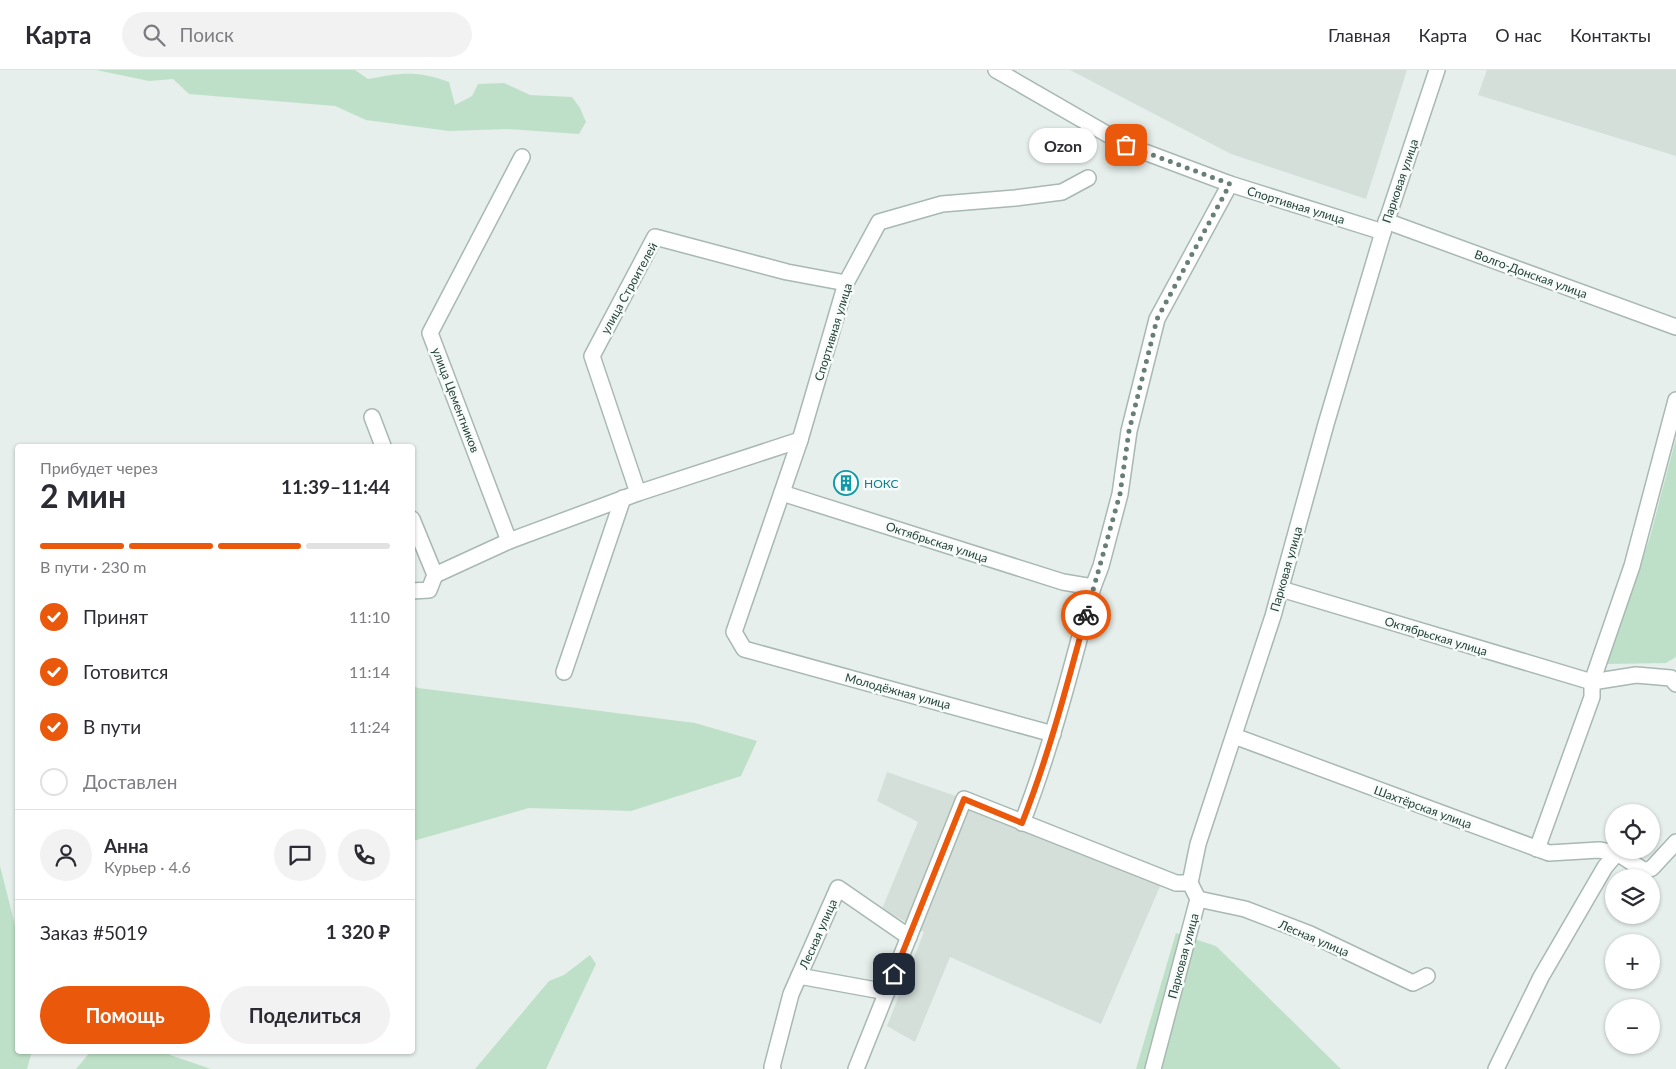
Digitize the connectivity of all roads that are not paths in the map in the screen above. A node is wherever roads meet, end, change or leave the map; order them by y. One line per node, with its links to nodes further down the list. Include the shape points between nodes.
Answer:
1 (996, 70): 5 (street, Спортивная улица, via 1126,145)
2 (1437, 70): 6 (street, Парковая улица)
3 (522, 157): 18 (street, улица Цементников, via 430,333)
4 (1088, 178): 7 (street, Спортивная улица, via 1062,192 942,204 879,222)
5 (1230, 184): 6 (street, Спортивная улица); 20 (street, via 1157,319 1129,431 1120,494)
6 (1384, 227): 8 (street, Волго-Донская улица); 21 (street, Парковая улица)
7 (846, 283): 11 (street, Спортивная улица); 14 (street, улица Строителей, via 787,272 655,237 592,356)
8 (1676, 327)
9 (1676, 400): 13 (street)
10 (372, 417): 12 (street)
11 (800, 440): 14 (street); 15 (street, Спортивная улица)
12 (382, 444)
13 (1671, 447): 25 (street)
14 (638, 493): 16 (street)
15 (782, 493): 20 (street, Октябрьская улица, via 1063,582); 23 (street, Спортивная улица, via 734,632)
16 (623, 498): 18 (street); 24 (street)
17 (415, 526): 19 (street)
18 (509, 541): 19 (street)
19 (435, 576): 22 (street, via 429,590)
20 (1093, 587): 27 (street)
21 (1281, 589): 25 (street, Октябрьская улица); 28 (street, Парковая улица)
22 (415, 591)
23 (744, 649): 27 (street, Молодёжная улица)
24 (564, 672)
25 (1592, 682): 26 (street, via 1636,676 1671,678); 31 (street, via 1592,697)
26 (1676, 684)
27 (1053, 734): 29 (street)
28 (1234, 736): 31 (street, Шахтёрская улица); 35 (street, Парковая улица, via 1198,844)
29 (1022, 823): 35 (street, via 1176,883); 37 (street, via 964,799)
30 (1676, 842): 34 (street, Шахтёрская улица, via 1652,868 1645,871)
31 (1537, 849): 32 (street, Шахтёрская улица, via 1549,853)
32 (1605, 851)
33 (1612, 859): 44 (street, via 1541,977)
34 (1626, 859)
35 (1190, 883): 36 (street, Парковая улица)
36 (1198, 899): 39 (street, Лесная улица, via 1245,909 1310,934 1413,983); 43 (street, Парковая улица)
37 (909, 937): 38 (street, Лесная улица, via 838,888); 40 (street)
38 (799, 976): 40 (street, Лесная улица); 41 (street, Лесная улица, via 791,994)
39 (1427, 976)
40 (887, 992): 42 (street)
41 (773, 1069)
42 (856, 1069)
43 (1153, 1069)
44 (1496, 1069)

